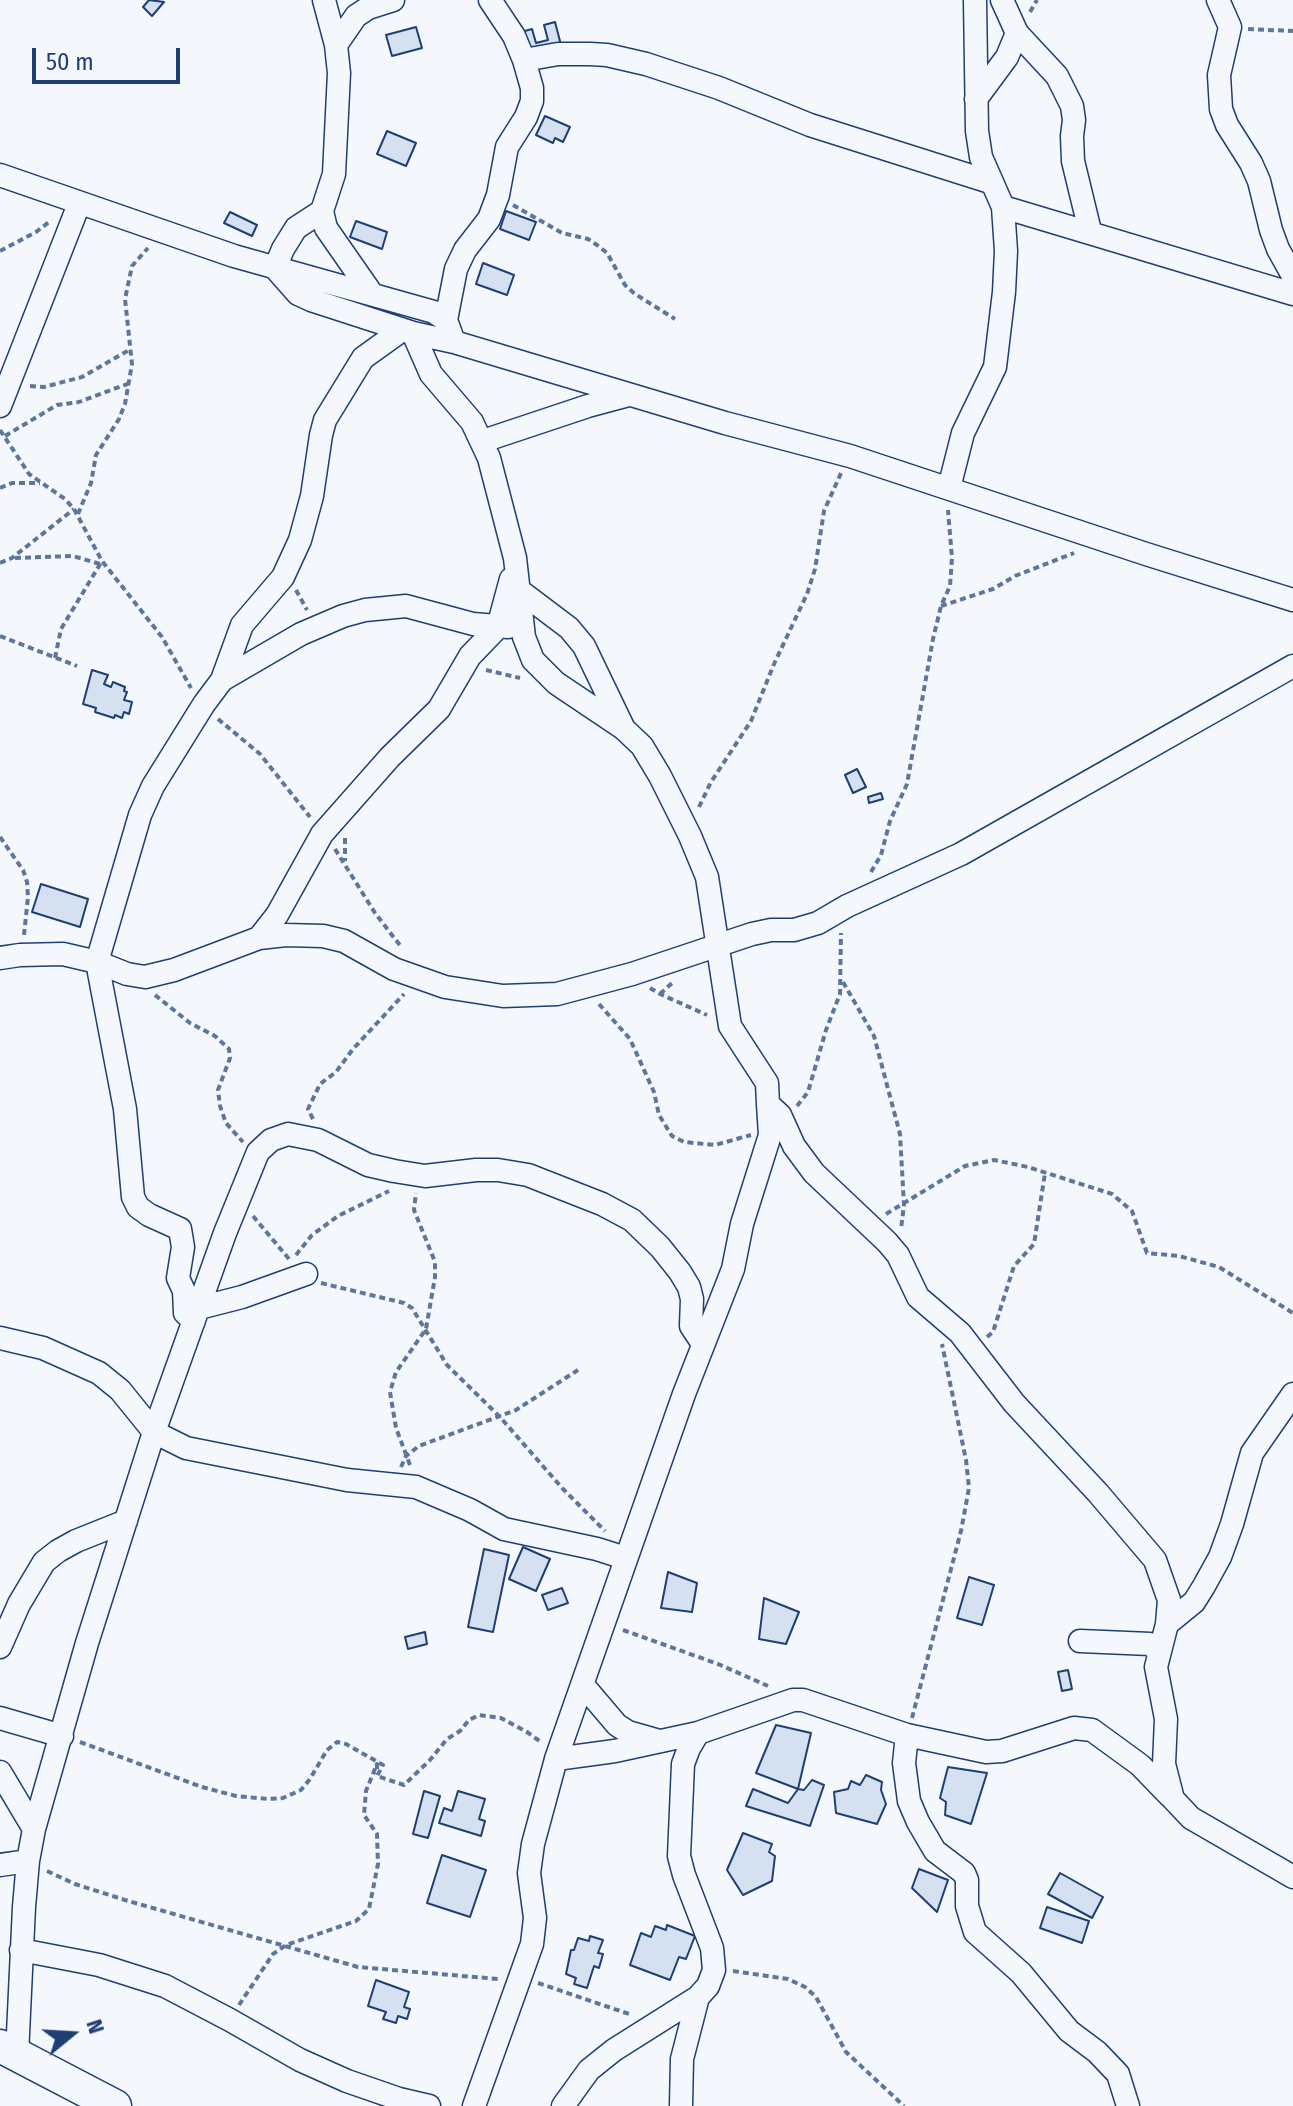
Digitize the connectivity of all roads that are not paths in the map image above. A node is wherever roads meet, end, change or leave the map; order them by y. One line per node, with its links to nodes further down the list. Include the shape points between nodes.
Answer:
1 (324, 0): 8 (street)
2 (393, 0): 8 (street, via 356,16)
3 (490, 0): 9 (street)
4 (975, 0): 10 (street)
5 (1002, 0): 7 (street)
6 (1218, 0): 18 (street, via 1230,27 1219,75 1221,109 1259,181 1271,230)
7 (1017, 33): 10 (street, via 1007,57); 16 (street, via 1057,76 1072,106 1073,161)
8 (336, 45): 15 (street, via 334,174)
9 (524, 60): 12 (street, via 590,54 646,64 810,125); 22 (street, via 532,101 507,147 489,219 456,269)
10 (976, 99): 12 (street, via 981,157)
11 (0, 175): 13 (street)
12 (990, 182): 14 (street)
13 (74, 202): 17 (street); 27 (street)
14 (1003, 207): 16 (street); 29 (street, via 1005,278 995,367 963,433)
15 (322, 211): 17 (street, via 296,228); 19 (street, via 326,228)
16 (1090, 231): 20 (street)
17 (275, 268): 19 (street); 21 (street, via 298,294)
18 (1293, 276)
19 (372, 294): 22 (street)
20 (1293, 294)
21 (360, 316): 23 (street); 25 (street)
22 (446, 320): 24 (street)
23 (407, 332): 24 (street); 25 (street); 28 (street, via 431,374)
24 (454, 342): 26 (street)
25 (363, 358): 36 (street, via 325,420 300,540 283,577 242,625)
26 (629, 395): 28 (street); 29 (street)
27 (4, 396)
28 (483, 441): 30 (street)
29 (949, 488): 32 (street)
30 (515, 558): 31 (street); 33 (street)
31 (520, 591): 34 (street); 37 (street, via 584,646)
32 (1293, 600)
33 (498, 627): 34 (street); 36 (street, via 406,606 365,610 286,642); 38 (street, via 470,656 439,709 322,834)
34 (522, 627): 37 (street, via 533,660 556,683)
35 (1293, 666): 39 (street, via 961,854 806,928 762,931)
36 (222, 680): 41 (street, via 140,815)
37 (623, 728): 39 (street, via 642,746 690,836 707,877)
38 (259, 938): 39 (street, via 323,936 420,979 503,996 557,994); 41 (street, via 158,975 136,976)
39 (718, 947): 42 (street, via 727,1013 735,1036 767,1083)
40 (10, 956): 41 (street, via 63,954)
41 (97, 962): 44 (street, via 127,1119 133,1197 149,1215 180,1229 178,1278 185,1313)
42 (773, 1118): 46 (street, via 733,1269); 51 (street, via 814,1173 898,1255 918,1297 949,1321 1014,1403 1155,1560 1169,1600)
43 (306, 1274): 44 (street)
44 (197, 1315): 46 (street, via 258,1152 288,1134 318,1140 368,1165 416,1174 476,1170 528,1175 602,1204 632,1220 689,1287 691,1326); 48 (street)
45 (0, 1338): 48 (street, via 43,1348 99,1373)
46 (703, 1344): 50 (street)
47 (1293, 1394): 51 (street, via 1252,1453 1228,1535 1204,1586)
48 (154, 1432): 49 (street); 50 (street, via 208,1453 347,1480 416,1487 504,1529)
49 (126, 1521): 53 (street, via 76,1541 44,1562); 59 (street)
50 (626, 1556): 55 (street)
51 (1167, 1624): 54 (street)
52 (1080, 1641): 54 (street, via 1150,1644)
53 (0, 1647)
54 (1159, 1651): 64 (street, via 1156,1667 1167,1734 1164,1764)
55 (583, 1685): 60 (street, via 617,1725); 61 (street)
56 (0, 1718): 59 (street)
57 (698, 1733): 58 (street, via 803,1700); 60 (street); 62 (street)
58 (907, 1735): 64 (street, via 986,1752 1074,1728 1092,1730 1140,1765); 79 (street, via 909,1801 935,1851 964,1873 975,1932 1021,1973 1069,2031 1118,2074)
59 (62, 1736): 66 (street)
60 (659, 1741): 61 (street); 62 (street)
61 (556, 1759): 76 (street, via 529,1873 535,1918 532,1944)
62 (683, 1764): 71 (street, via 679,1856 712,1948 714,1970)
63 (0, 1772): 66 (street)
64 (1173, 1799): 69 (street, via 1191,1818)
65 (0, 1805): 66 (street)
66 (30, 1822): 67 (street)
67 (28, 1861): 68 (street); 70 (street)
68 (0, 1865)
69 (1293, 1877)
70 (21, 1950): 72 (street); 73 (street, via 62,1956 165,1986 300,2060)
71 (698, 1997): 77 (street, via 589,2070); 78 (street, via 682,2059)
72 (8, 2051): 74 (highway)
73 (400, 2103): 75 (street)
74 (115, 2106)
75 (429, 2106)
76 (474, 2106)
77 (563, 2106)
78 (681, 2106)
79 (1128, 2106)

